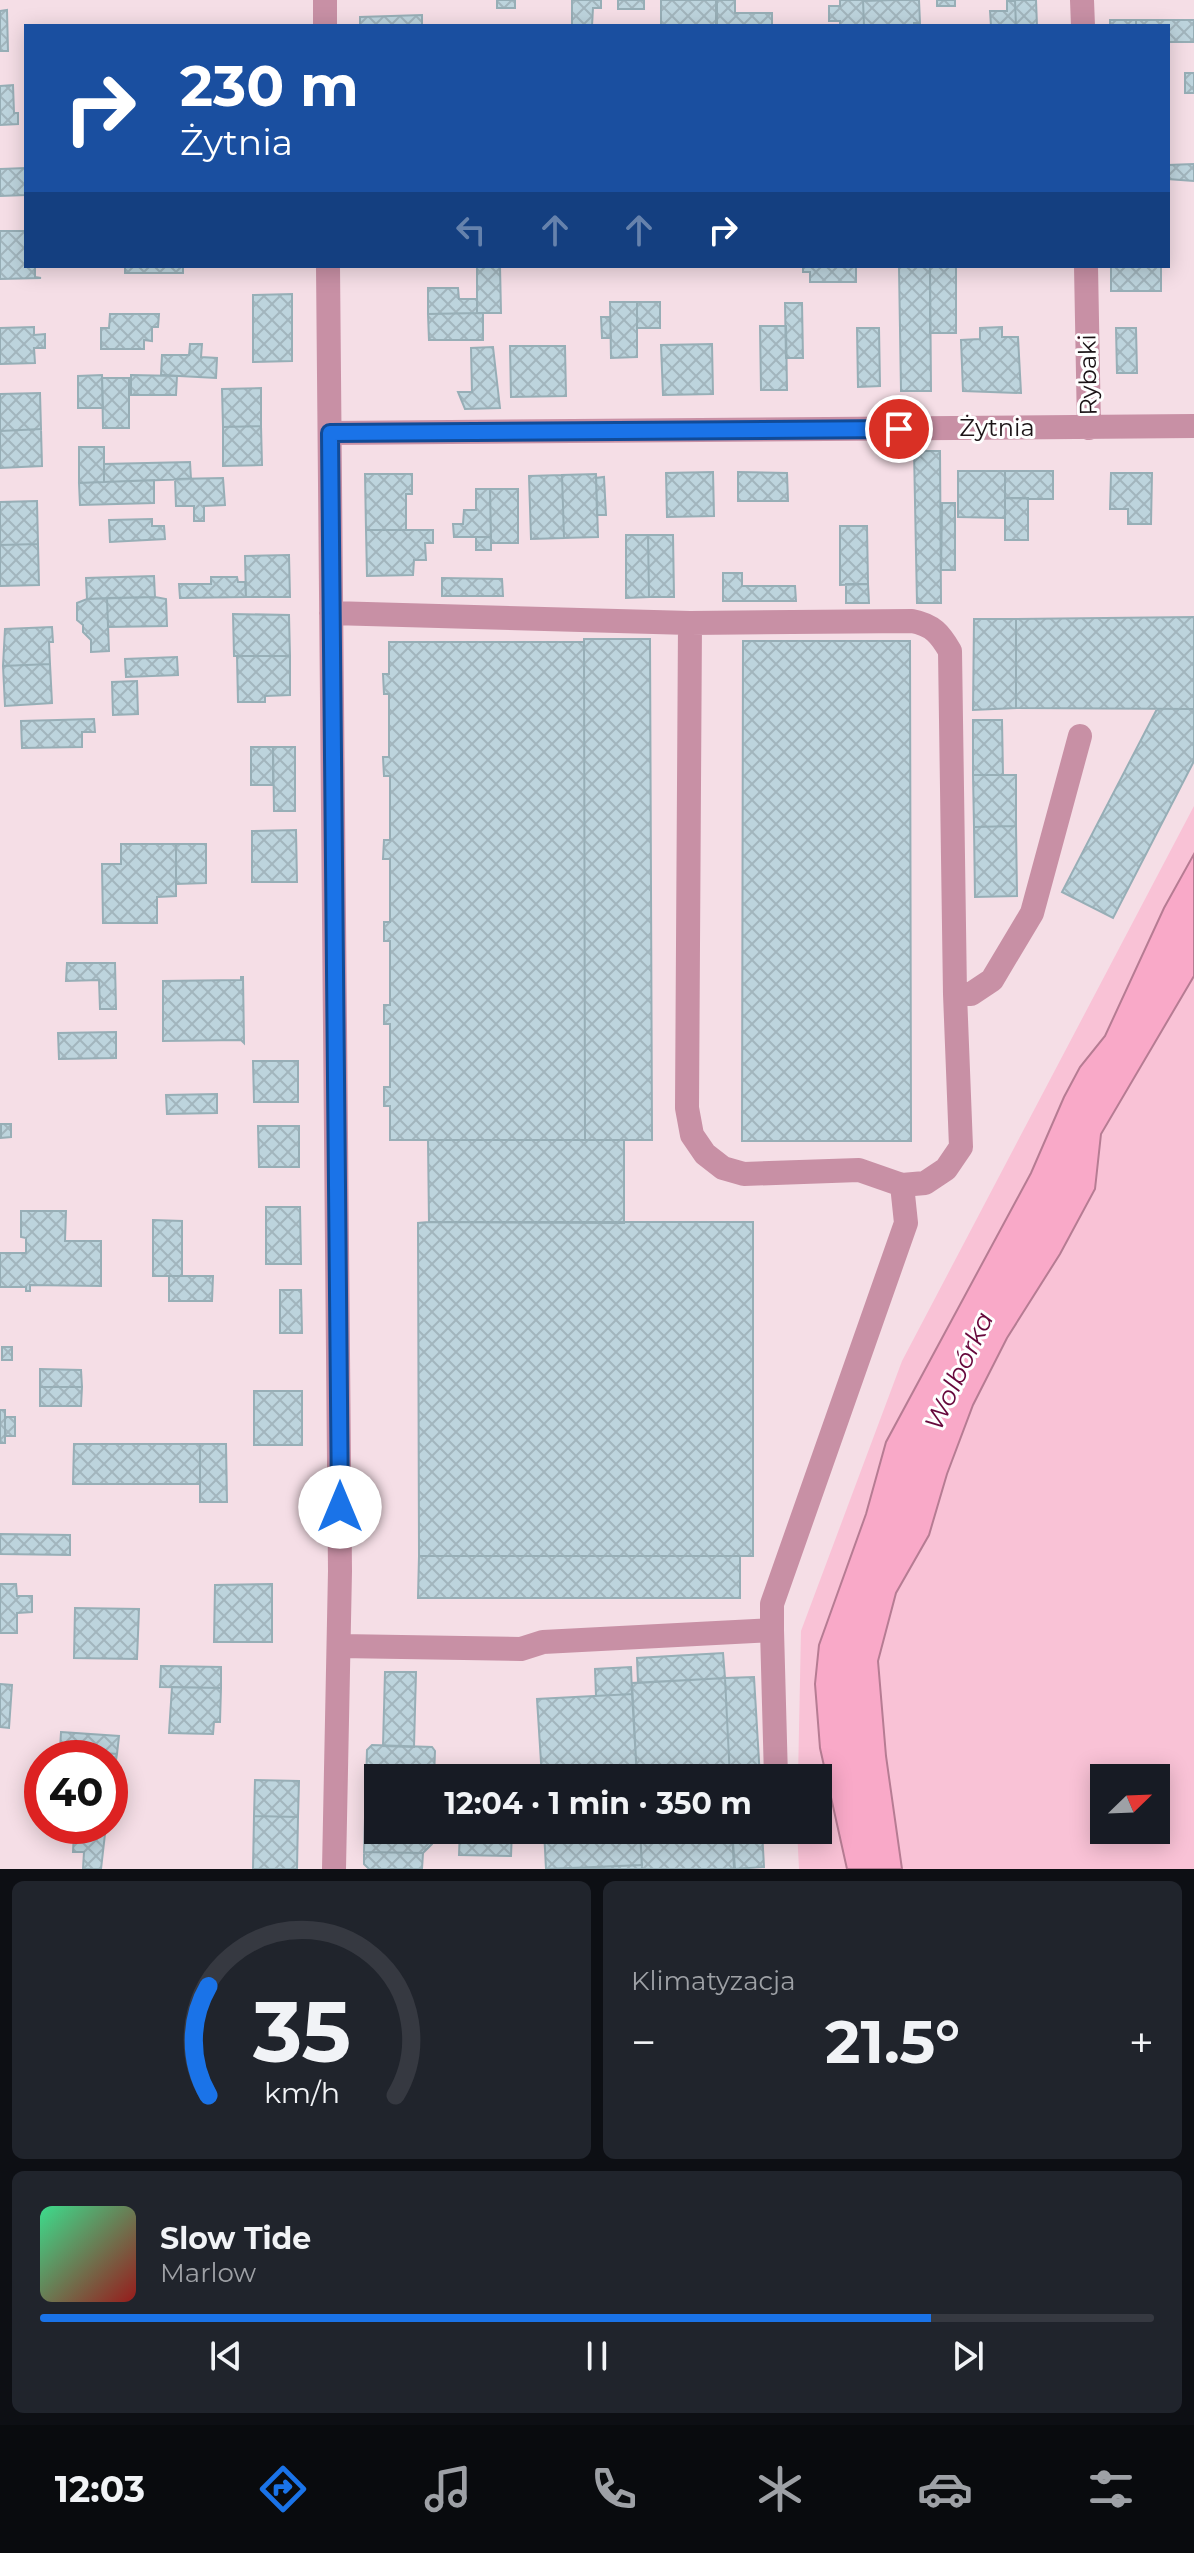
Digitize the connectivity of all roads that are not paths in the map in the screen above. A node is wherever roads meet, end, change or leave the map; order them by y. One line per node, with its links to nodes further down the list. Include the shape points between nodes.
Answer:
1 (325, 0): 3 (street)
2 (1082, 0): 4 (street)
3 (325, 24)
4 (1083, 24)
5 (328, 268): 9 (street)
6 (1086, 268): 8 (street, Rybaki)
7 (1194, 426): 8 (street, Rybaki)
8 (1089, 428): 9 (street, Żytnia)
9 (330, 433): 10 (street)
10 (331, 613): 11 (street); 16 (street)
11 (690, 623): 13 (street, via 912,621 926,623 940,634 950,651); 14 (street, via 687,1108 692,1135 723,1168 744,1174 859,1170)
12 (1080, 736): 13 (street, via 1032,913 992,980 971,994)
13 (955, 994): 14 (street, via 961,1147 946,1169 925,1183)
14 (902, 1185): 15 (street, via 906,1223 772,1604)
15 (772, 1630): 16 (street, via 543,1642 521,1649); 17 (street)
16 (340, 1646): 18 (street)
17 (776, 1764)
18 (334, 1869)

